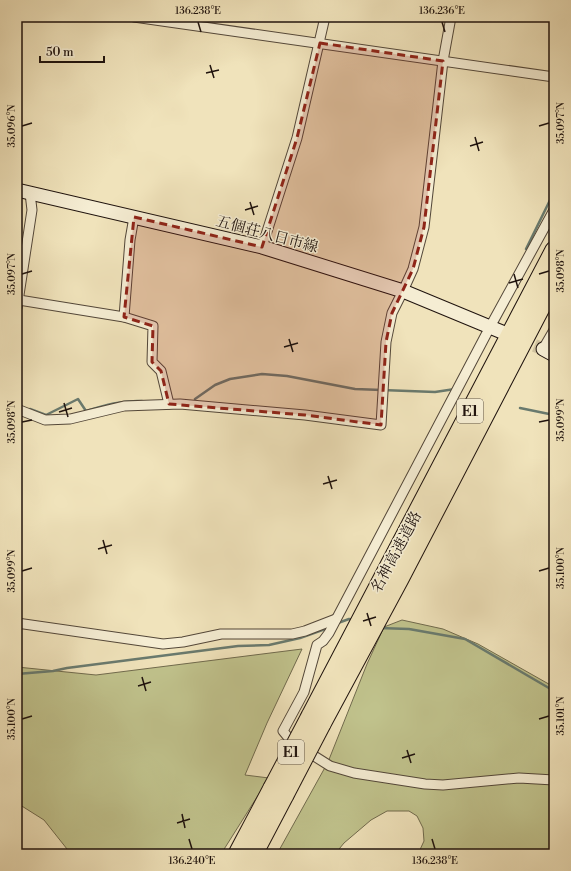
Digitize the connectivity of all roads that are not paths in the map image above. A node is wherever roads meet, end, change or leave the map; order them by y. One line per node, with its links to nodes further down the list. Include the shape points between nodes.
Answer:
1 (134, 17): 4 (street)
2 (325, 17): 4 (street)
3 (451, 17): 5 (street)
4 (320, 43): 5 (street); 11 (street, via 298,138)
5 (443, 61): 6 (street); 14 (street, via 424,227 413,269)
6 (554, 77)
7 (17, 190): 8 (main road, 五個荘八日市線)
8 (30, 193): 10 (main road, 五個荘八日市線); 15 (street, via 32,210)
9 (554, 210): 17 (street)
10 (134, 217): 11 (main road, 五個荘八日市線); 16 (street)
11 (262, 247): 14 (main road, 五個荘八日市線)
12 (554, 250): 22 (highway, 名神高速道路 / E1)
13 (554, 283): 22 (highway, 名神高速道路 / E1)
14 (404, 291): 17 (main road, 五個荘八日市線); 20 (street, via 392,313 386,342 382,425 304,415)
15 (18, 304): 16 (street)
16 (124, 317): 20 (street, via 153,326 152,362 161,371)
17 (496, 330): 23 (street)
18 (554, 330): 19 (street)
19 (549, 352)
20 (169, 404): 21 (street, via 124,406 70,418 46,420)
21 (17, 409)
22 (392, 575): 26 (highway, 名神高速道路 / E1, bridge)
23 (335, 621): 24 (street, via 292,634 221,634 163,644); 25 (street, via 329,633 317,645 304,692 283,731 292,742 330,766 354,773 424,784 443,785 519,778)
24 (17, 623)
25 (554, 780)
26 (278, 792): 27 (highway, 名神高速道路 / E1); 28 (highway, 名神高速道路 / E1)
27 (237, 854)
28 (254, 854)

